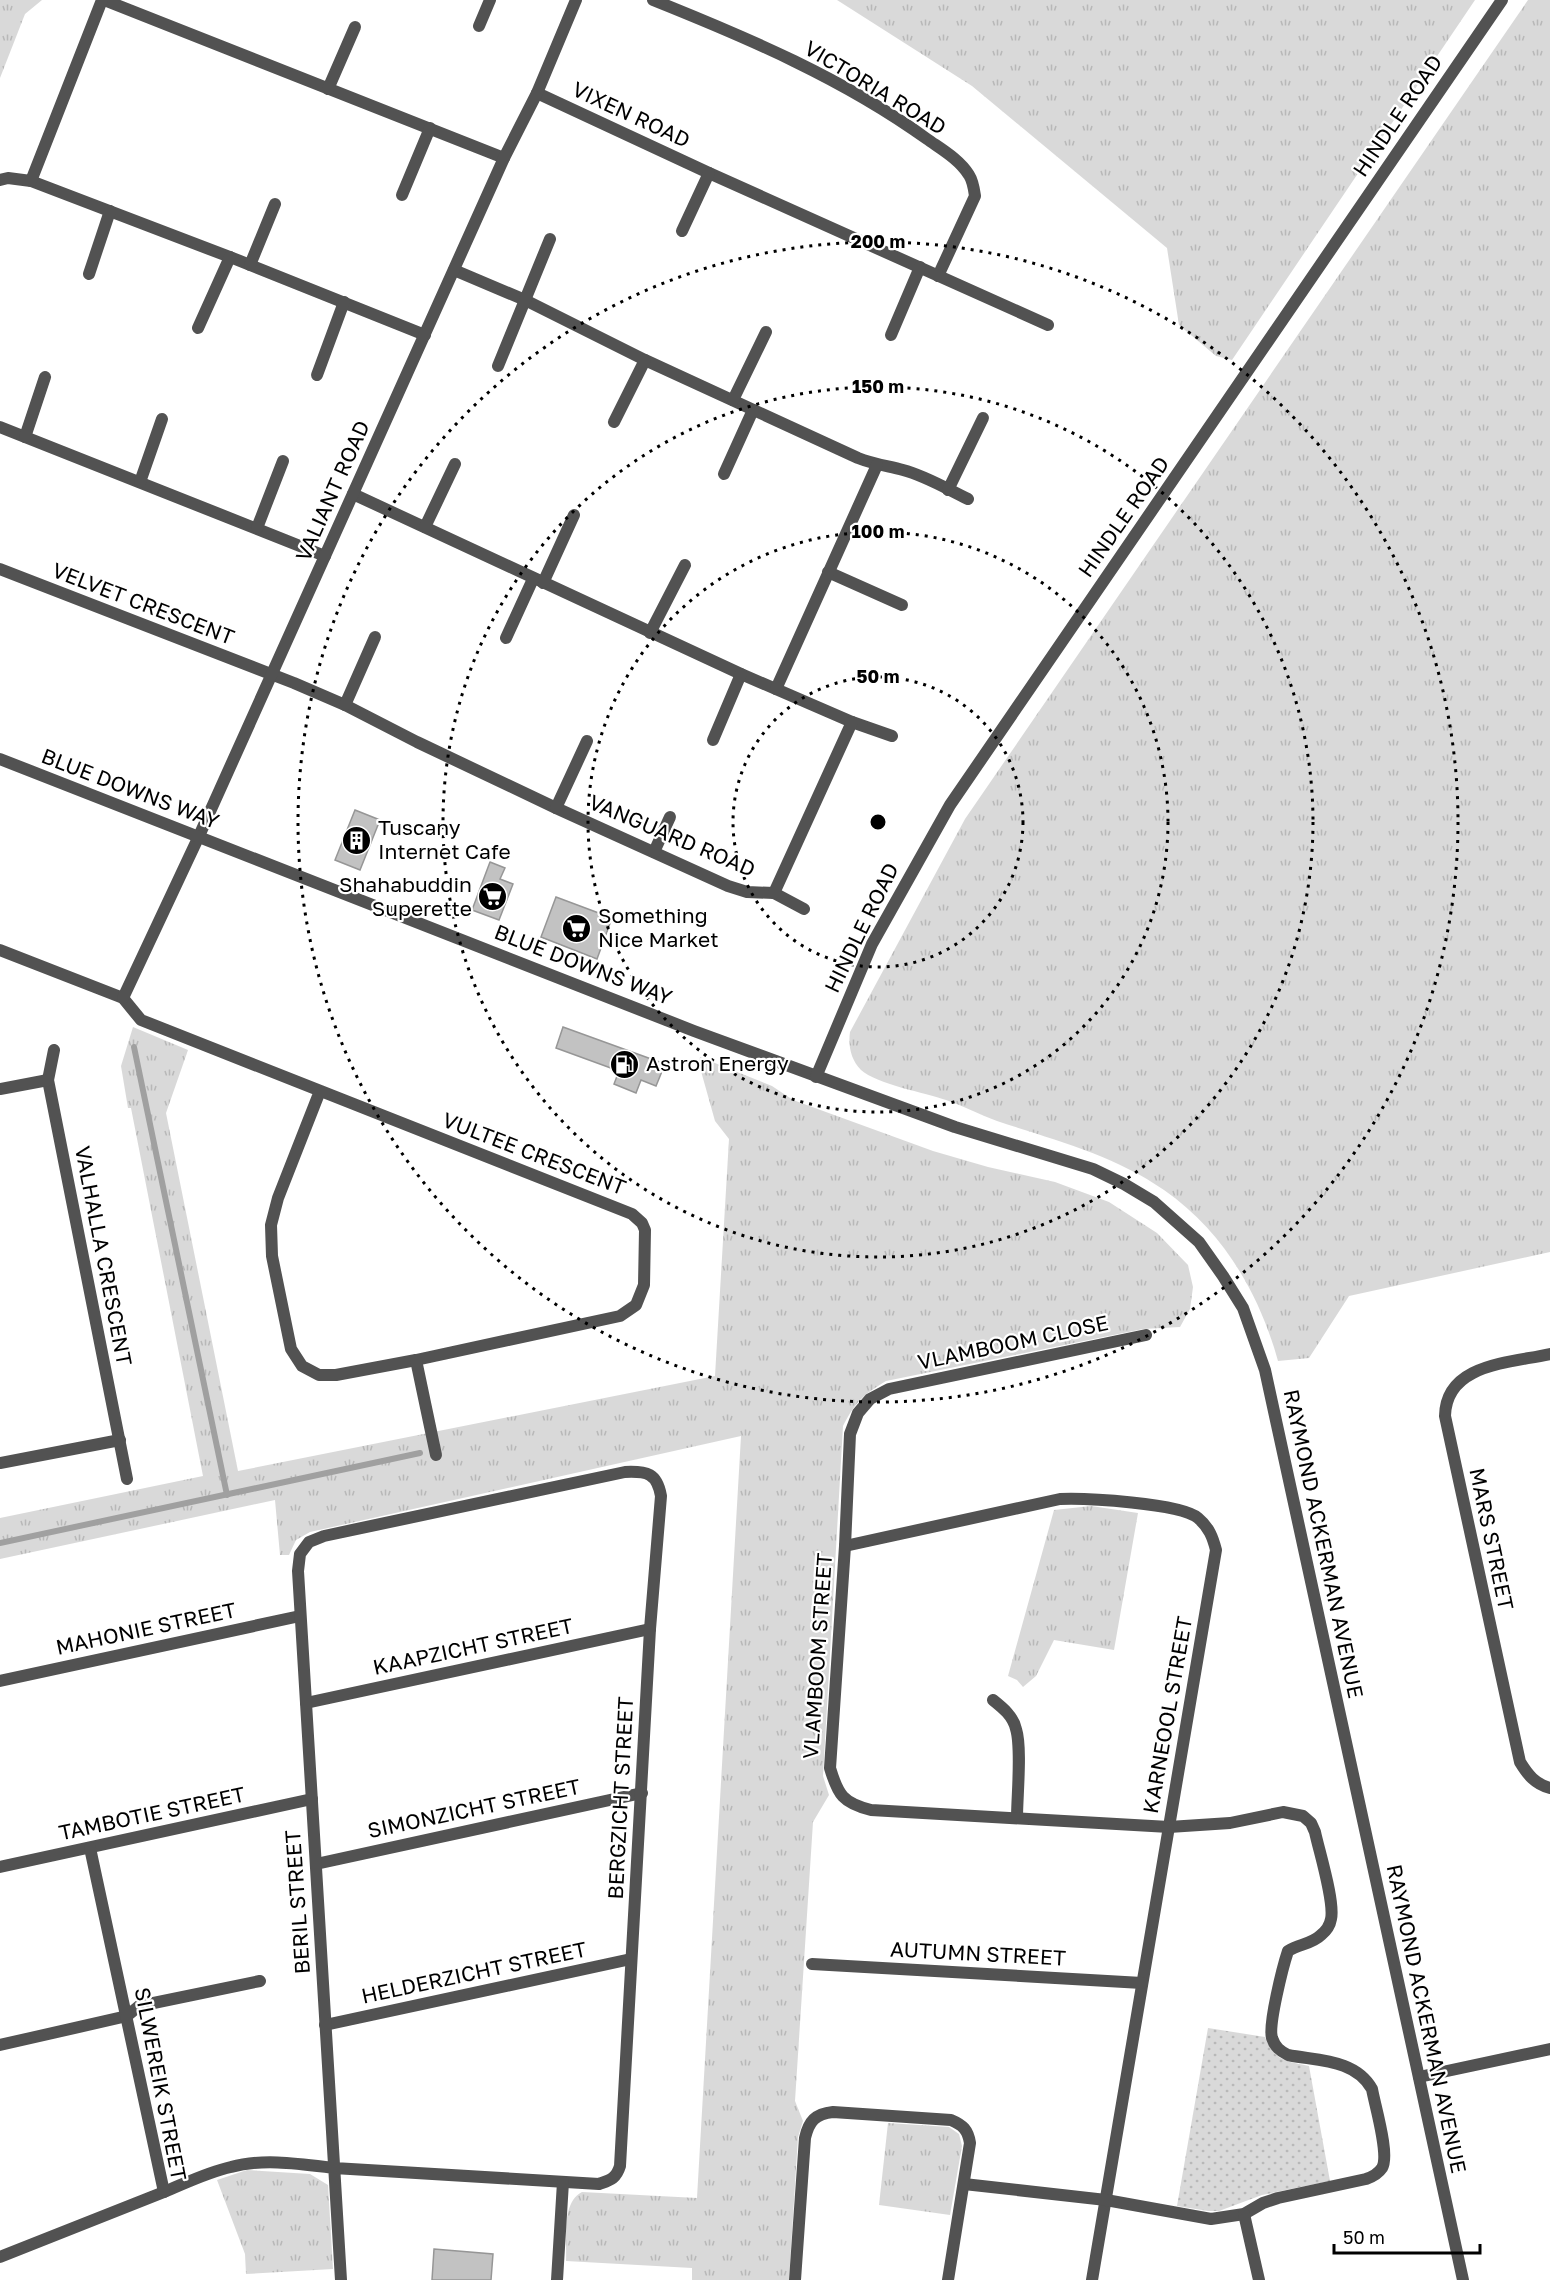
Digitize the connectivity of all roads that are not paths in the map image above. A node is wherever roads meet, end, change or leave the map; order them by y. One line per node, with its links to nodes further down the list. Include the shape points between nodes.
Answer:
1 (490, 0): 6 (street)
2 (576, 0): 9 (street, VALIANT ROAD)
3 (653, 0): 25 (street, VICTORIA ROAD, via 722,27 819,74 878,107 953,158 968,174 975,196)
4 (1502, 0): 82 (street, HINDLE ROAD, via 950,805 872,944)
5 (109, 1): 8 (street); 14 (street)
6 (479, 26)
7 (355, 27): 8 (street)
8 (328, 89): 10 (street)
9 (537, 93): 11 (street, VALIANT ROAD); 12 (street, VIXEN ROAD)
10 (430, 129): 11 (street); 15 (street)
11 (504, 158): 23 (street, VALIANT ROAD)
12 (709, 173): 18 (street); 22 (street, VIXEN ROAD)
13 (0, 180): 14 (street)
14 (31, 181): 17 (street)
15 (402, 195)
16 (275, 204): 21 (street)
17 (110, 211): 20 (street); 24 (street)
18 (682, 231)
19 (550, 239): 26 (street)
20 (230, 257): 21 (street); 29 (street)
21 (250, 265): 27 (street)
22 (920, 267): 25 (street, VIXEN ROAD); 32 (street)
23 (454, 270): 26 (street); 31 (street, VALIANT ROAD)
24 (89, 274)
25 (938, 276): 28 (street, VIXEN ROAD)
26 (525, 300): 33 (street); 34 (street)
27 (344, 302): 31 (street); 35 (street)
28 (1048, 325)
29 (198, 328)
30 (766, 332): 37 (street)
31 (425, 335): 50 (street, VALIANT ROAD)
32 (891, 335)
33 (645, 360): 37 (street); 41 (street)
34 (498, 366)
35 (317, 375)
36 (45, 377): 43 (street)
37 (733, 400): 38 (street)
38 (753, 410): 46 (street); 47 (street)
39 (983, 418): 49 (street)
40 (162, 419): 48 (street)
41 (614, 423)
42 (0, 427): 43 (street)
43 (25, 437): 48 (street)
44 (283, 461): 54 (street)
45 (455, 464): 53 (street)
46 (877, 465): 49 (street, via 903,470); 58 (street)
47 (724, 474)
48 (140, 482): 54 (street)
49 (948, 490): 51 (street)
50 (353, 494): 53 (street); 55 (street, VALIANT ROAD)
51 (968, 499)
52 (574, 514): 59 (street)
53 (425, 526): 59 (street)
54 (257, 528): 55 (street)
55 (325, 556): 64 (street, VALIANT ROAD)
56 (685, 566): 61 (street)
57 (0, 570): 64 (street, VELVET CRESCENT)
58 (828, 572): 60 (street); 66 (street)
59 (538, 581): 61 (street); 63 (street)
60 (902, 605)
61 (650, 633): 65 (street)
62 (375, 637): 67 (street)
63 (506, 638)
64 (272, 673): 67 (street, VANGUARD ROAD); 75 (street, VALIANT ROAD)
65 (741, 674): 66 (street); 70 (street)
66 (776, 689): 68 (street)
67 (345, 705): 73 (street, VANGUARD ROAD)
68 (852, 722): 69 (street); 77 (street, VANGUARD ROAD)
69 (892, 736)
70 (713, 740)
71 (587, 741): 73 (street, VANGUARD ROAD)
72 (0, 759): 75 (street, BLUE DOWNS WAY)
73 (556, 808): 76 (street, VANGUARD ROAD)
74 (670, 817): 76 (street)
75 (199, 836): 80 (street, VALIANT ROAD); 82 (street, BLUE DOWNS WAY)
76 (654, 852): 77 (street, VANGUARD ROAD, via 734,889)
77 (774, 893): 78 (street, VANGUARD ROAD)
78 (804, 909)
79 (0, 950): 80 (street)
80 (123, 998): 85 (street, VULTEE CRESCENT, via 141,1020)
81 (54, 1050): 83 (street, VALHALLA CRESCENT)
82 (816, 1077): 117 (street, RAYMOND ACKERMAN AVENUE, via 1093,1169 1124,1184 1154,1202 1199,1242 1243,1308 1265,1371)
83 (48, 1080): 84 (street); 90 (street, VALHALLA CRESCENT)
84 (0, 1089)
85 (320, 1090): 88 (street, VULTEE CRESCENT, via 271,1225 272,1256 291,1349 302,1366 319,1375); 88 (street, VULTEE CRESCENT, via 626,1211 645,1230 644,1285 636,1305 628,1312)
86 (1146, 1335): 89 (street, VLAMBOOM CLOSE)
87 (1550, 1354): 101 (street, MARS STREET, via 1468,1374 1452,1389 1445,1407 1520,1762 1528,1776)
88 (416, 1360): 91 (street)
89 (889, 1389): 95 (street, VLAMBOOM STREET, via 858,1413 850,1434)
90 (120, 1440): 92 (street); 93 (street, VALHALLA CRESCENT)
91 (435, 1455)
92 (0, 1463)
93 (127, 1479)
94 (324, 1536): 96 (street, BERIL STREET, via 309,1542 300,1554); 97 (street, BERGZICHT STREET, via 625,1472 652,1475 661,1496)
95 (845, 1546): 104 (street, VLAMBOOM STREET, via 830,1768 842,1797 871,1810); 105 (street, KARNEOOL STREET, via 1060,1499 1114,1501 1180,1510 1197,1517 1207,1527 1216,1550)
96 (300, 1616): 98 (street, MAHONIE STREET); 100 (street, BERIL STREET)
97 (650, 1629): 100 (street, KAAPZICHT STREET); 102 (street, BERGZICHT STREET)
98 (0, 1681)
99 (993, 1700): 104 (street, via 1007,1712 1016,1728)
100 (306, 1703): 103 (street, BERIL STREET)
101 (1550, 1788)
102 (642, 1793): 107 (street, SIMONZICHT STREET); 109 (street, BERGZICHT STREET)
103 (312, 1799): 106 (street, TAMBOTIE STREET); 107 (street, BERIL STREET)
104 (1017, 1818): 105 (street, VLAMBOOM STREET)
105 (1169, 1827): 112 (street, KARNEOOL STREET); 123 (street, VLAMBOOM STREET, via 1230,1823 1283,1812 1303,1816 1311,1823 1331,1919 1319,1937 1288,1951 1272,2040 1288,2055 1357,2070 1372,2089 1383,2145 1383,2167 1366,2180 1278,2198)
106 (90, 1848): 108 (street, TAMBOTIE STREET); 113 (street, SILWEREIK STREET)
107 (316, 1864): 114 (street, BERIL STREET)
108 (0, 1867)
109 (631, 1959): 114 (street, HELDERZICHT STREET); 119 (street, BERGZICHT STREET, via 620,2166 613,2180 599,2184)
110 (812, 1964): 112 (street, AUTUMN STREET)
111 (260, 1982): 113 (street, via 139,2006)
112 (1142, 1983): 122 (street, KARNEOOL STREET)
113 (127, 2016): 115 (street); 121 (street, SILWEREIK STREET)
114 (326, 2025): 118 (street, BERIL STREET)
115 (0, 2045)
116 (1550, 2049): 117 (street)
117 (1419, 2077): 131 (street, RAYMOND ACKERMAN AVENUE)
118 (334, 2168): 119 (street, BERGZICHT STREET); 121 (street, BERGZICHT STREET, via 247,2163); 125 (street, BERIL STREET)
119 (563, 2182): 126 (street)
120 (964, 2184): 122 (street); 127 (street, via 970,2143 961,2124 951,2120 822,2113 808,2126 805,2138); 128 (street)
121 (164, 2192): 124 (street, SILWEREIK STREET)
122 (1106, 2200): 123 (street, via 1211,2219); 129 (street, KARNEOOL STREET)
123 (1244, 2214): 130 (street)
124 (0, 2256)
125 (341, 2280)
126 (557, 2280)
127 (795, 2280)
128 (948, 2280)
129 (1092, 2280)
130 (1259, 2280)
131 (1463, 2280)

